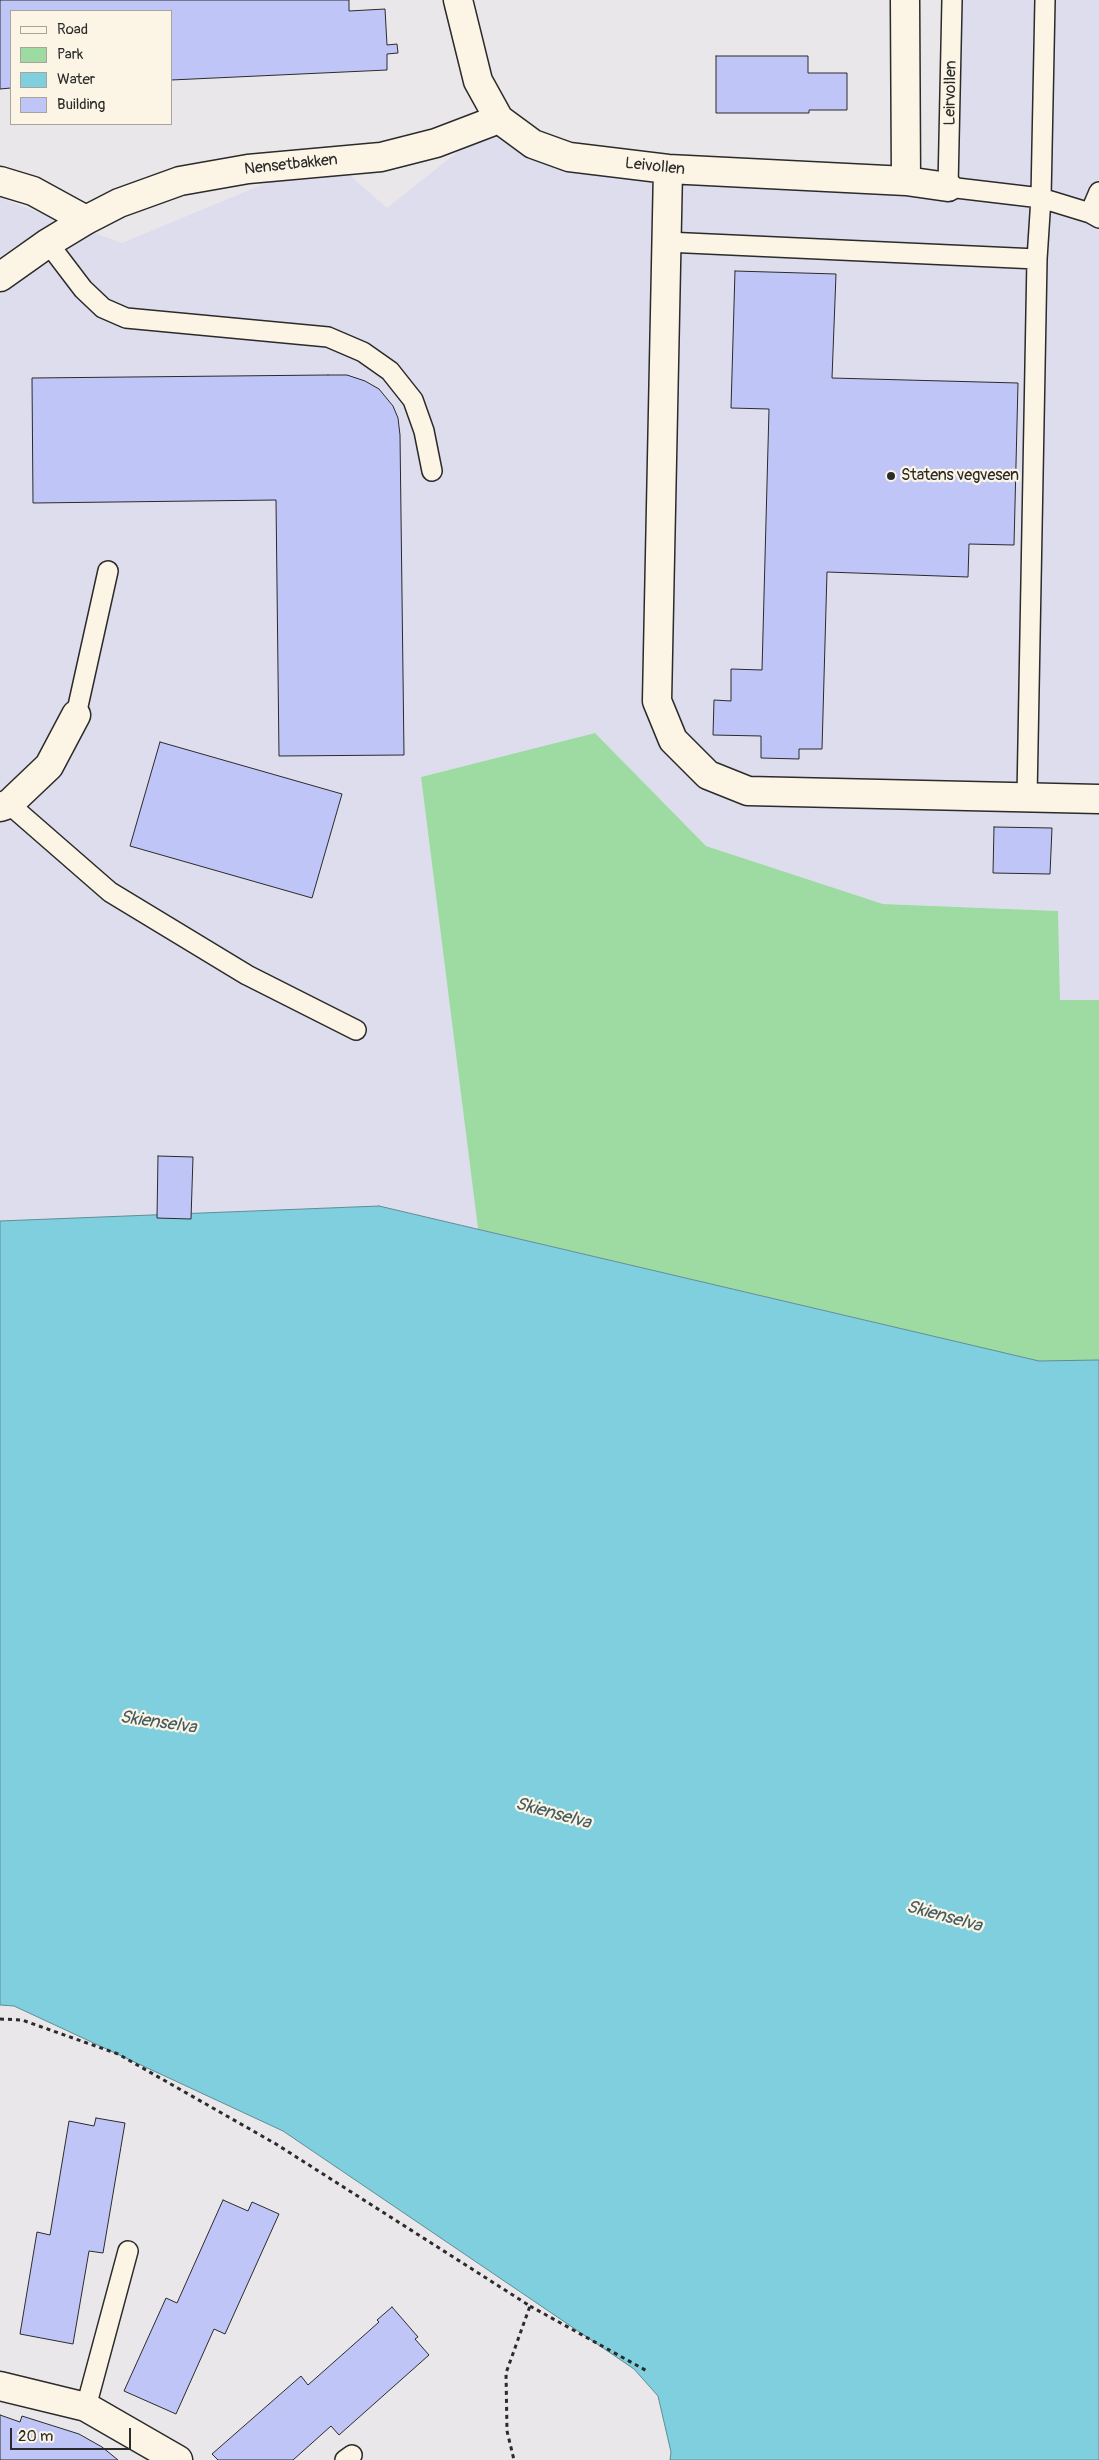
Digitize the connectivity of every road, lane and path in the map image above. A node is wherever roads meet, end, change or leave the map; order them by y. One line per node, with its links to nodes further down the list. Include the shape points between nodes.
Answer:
1 (458, 0): 5 (street, Leivollen, via 478,81)
2 (906, 0): 8 (street)
3 (952, 0): 9 (lane, Leirvollen)
4 (1045, 0): 11 (lane)
5 (499, 119): 6 (street, Leivollen, via 533,144 569,157); 13 (street, Nensetbakken, via 436,143 381,157 248,169 180,181 119,203)
6 (668, 170): 8 (street, Leivollen); 14 (street)
7 (0, 181): 13 (street, via 33,191)
8 (906, 181): 9 (street, Leivollen)
9 (948, 187): 11 (lane)
10 (1099, 192): 12 (lane)
11 (1041, 198): 12 (lane); 16 (lane)
12 (1095, 215)
13 (86, 220): 15 (street, Nensetbakken)
14 (666, 242): 16 (lane); 21 (street, via 658,701 673,740 708,775 748,791)
15 (48, 243): 17 (street, Nensetbakken); 18 (lane, via 83,289 103,308 126,318 328,337 363,352 390,372 413,400 424,431)
16 (1037, 259): 21 (lane)
17 (0, 277)
18 (432, 472)
19 (108, 571): 20 (lane)
20 (76, 715): 23 (street, via 49,766)
21 (1027, 798): 22 (street)
22 (1099, 799)
23 (4, 806): 24 (lane, via 110,892 247,975)
24 (356, 1030)
25 (0, 2018): 27 (path, via 22,2020 118,2054 276,2144)
26 (128, 2251): 30 (lane)
27 (530, 2306): 28 (path); 32 (path, via 506,2373 507,2431)
28 (647, 2371)
29 (0, 2386): 30 (street)
30 (86, 2407): 31 (street)
31 (178, 2460)
32 (514, 2460)

